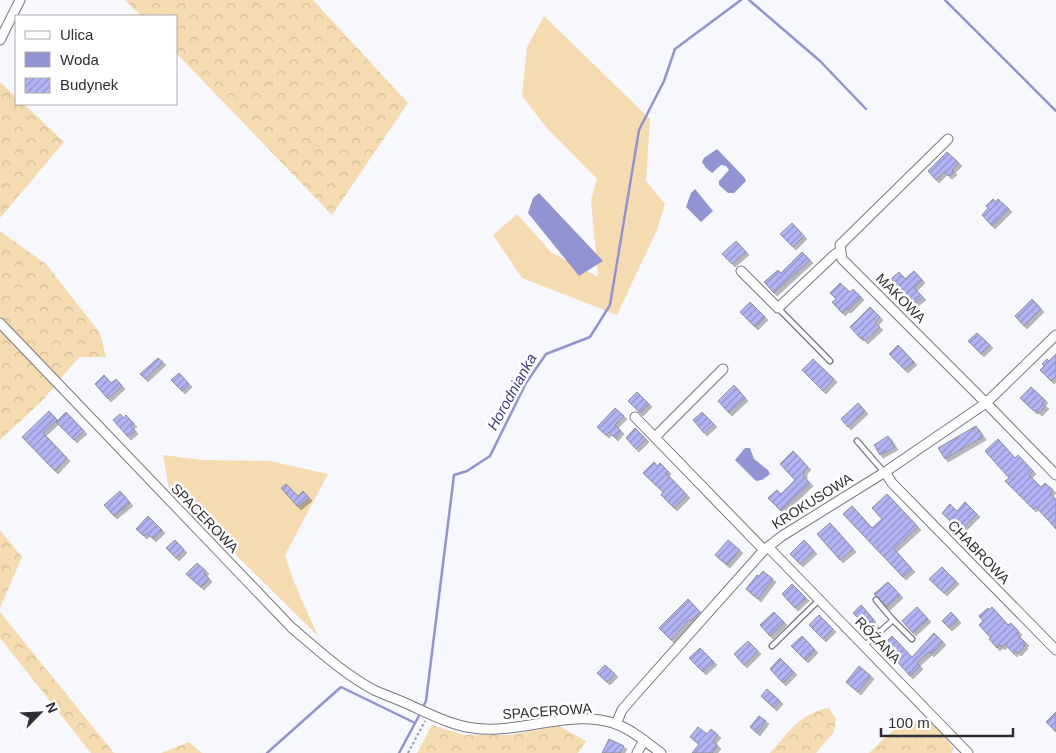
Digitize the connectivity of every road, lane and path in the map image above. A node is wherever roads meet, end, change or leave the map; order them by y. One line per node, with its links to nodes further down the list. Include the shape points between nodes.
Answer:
1 (20, 0): 2 (street)
2 (0, 40)
3 (948, 139): 4 (street, via 840,245)
4 (840, 251): 6 (street); 11 (street, MAKOWA, via 842,259)
5 (741, 271): 6 (street)
6 (778, 308): 9 (lane)
7 (0, 323): 25 (street, SPACEROWA, via 292,628 342,669 374,689)
8 (1056, 334): 11 (street, KROKUSOWA)
9 (830, 361)
10 (723, 369): 13 (street)
11 (986, 403): 15 (street, KROKUSOWA); 16 (street, MAKOWA)
12 (635, 418): 13 (street, RÓŻANA)
13 (655, 437): 17 (street, RÓŻANA)
14 (857, 441): 15 (lane)
15 (885, 472): 17 (street, KROKUSOWA); 24 (street, CHABROWA, via 892,483)
16 (1056, 475)
17 (766, 548): 18 (street, RÓŻANA); 26 (street, KROKUSOWA, via 622,710)
18 (820, 599): 22 (lane); 23 (street, RÓŻANA)
19 (876, 600): 20 (lane)
20 (893, 620): 21 (lane); 23 (lane)
21 (912, 640)
22 (772, 646)
23 (864, 646): 31 (street, RÓŻANA)
24 (1056, 650)
25 (428, 714): 26 (street, SPACEROWA, via 474,728 511,729 582,720); 28 (path)
26 (616, 724): 27 (street, SPACEROWA)
27 (644, 740): 29 (street); 30 (street, SPACEROWA)
28 (408, 753)
29 (637, 753)
30 (661, 753)
31 (968, 753)

